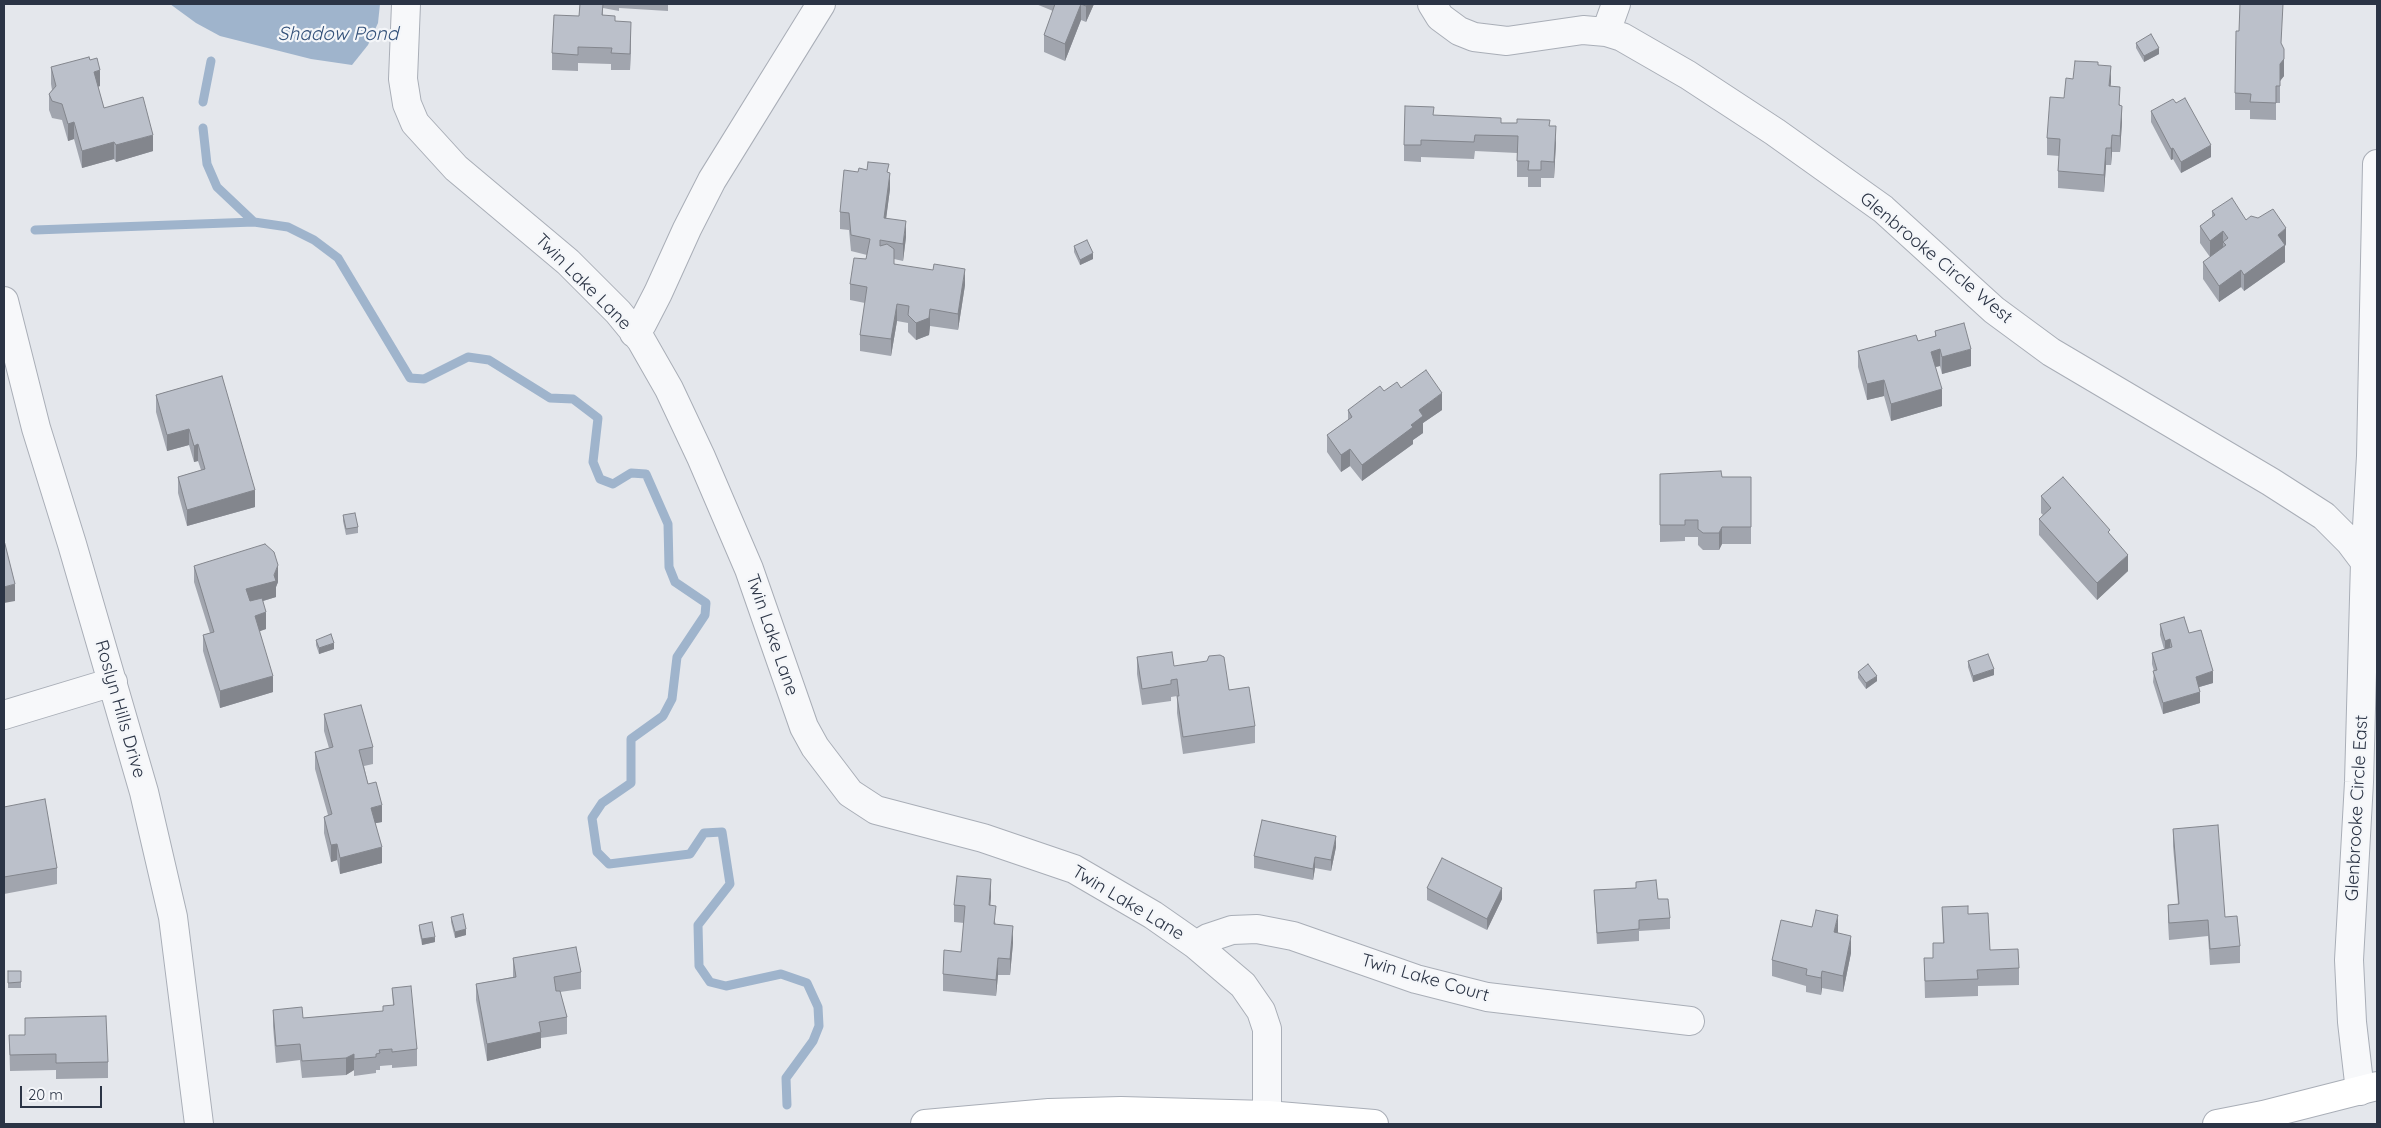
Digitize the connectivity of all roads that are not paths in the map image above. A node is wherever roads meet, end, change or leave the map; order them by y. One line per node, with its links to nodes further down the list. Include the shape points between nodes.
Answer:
1 (406, 4): 8 (street, Twin Lake Lane, via 403,79 407,104 416,123 456,168 568,262 618,312)
2 (821, 4): 8 (street, via 712,180 658,293)
3 (1432, 4): 5 (street, Glenbrooke Circle West, via 1440,17 1459,31 1486,40 1507,41 1583,30)
4 (1616, 4): 5 (street)
5 (1606, 32): 9 (street, Glenbrooke Circle West, via 1622,37 1688,75 1775,132 1883,210 1994,310 2051,352 2324,516)
6 (2377, 164): 9 (street, Glenbrooke Circle East, via 2371,456)
7 (4, 301): 10 (street, Roslyn Hills Drive, via 36,428)
8 (634, 333): 12 (street, Twin Lake Lane, via 669,389 705,466 749,569 804,727 850,793 876,810 983,838 1074,868)
9 (2365, 562): 14 (street, Glenbrooke Circle East, via 2359,782 2349,960 2352,1022)
10 (113, 682): 11 (street); 16 (street, Roslyn Hills Drive, via 144,792 173,917)
11 (4, 715)
12 (1196, 945): 13 (street, Twin Lake Court, via 1232,930 1257,929 1293,936 1416,979 1487,998); 15 (street, Twin Lake Lane, via 1243,985 1261,1011 1267,1029)
13 (1690, 1021)
14 (2369, 1088): 19 (main road, via 2263,1116)
15 (1267, 1115): 17 (main road, via 1058,1113); 18 (main road)
16 (199, 1124)
17 (925, 1124)
18 (1374, 1124)
19 (2217, 1124)

